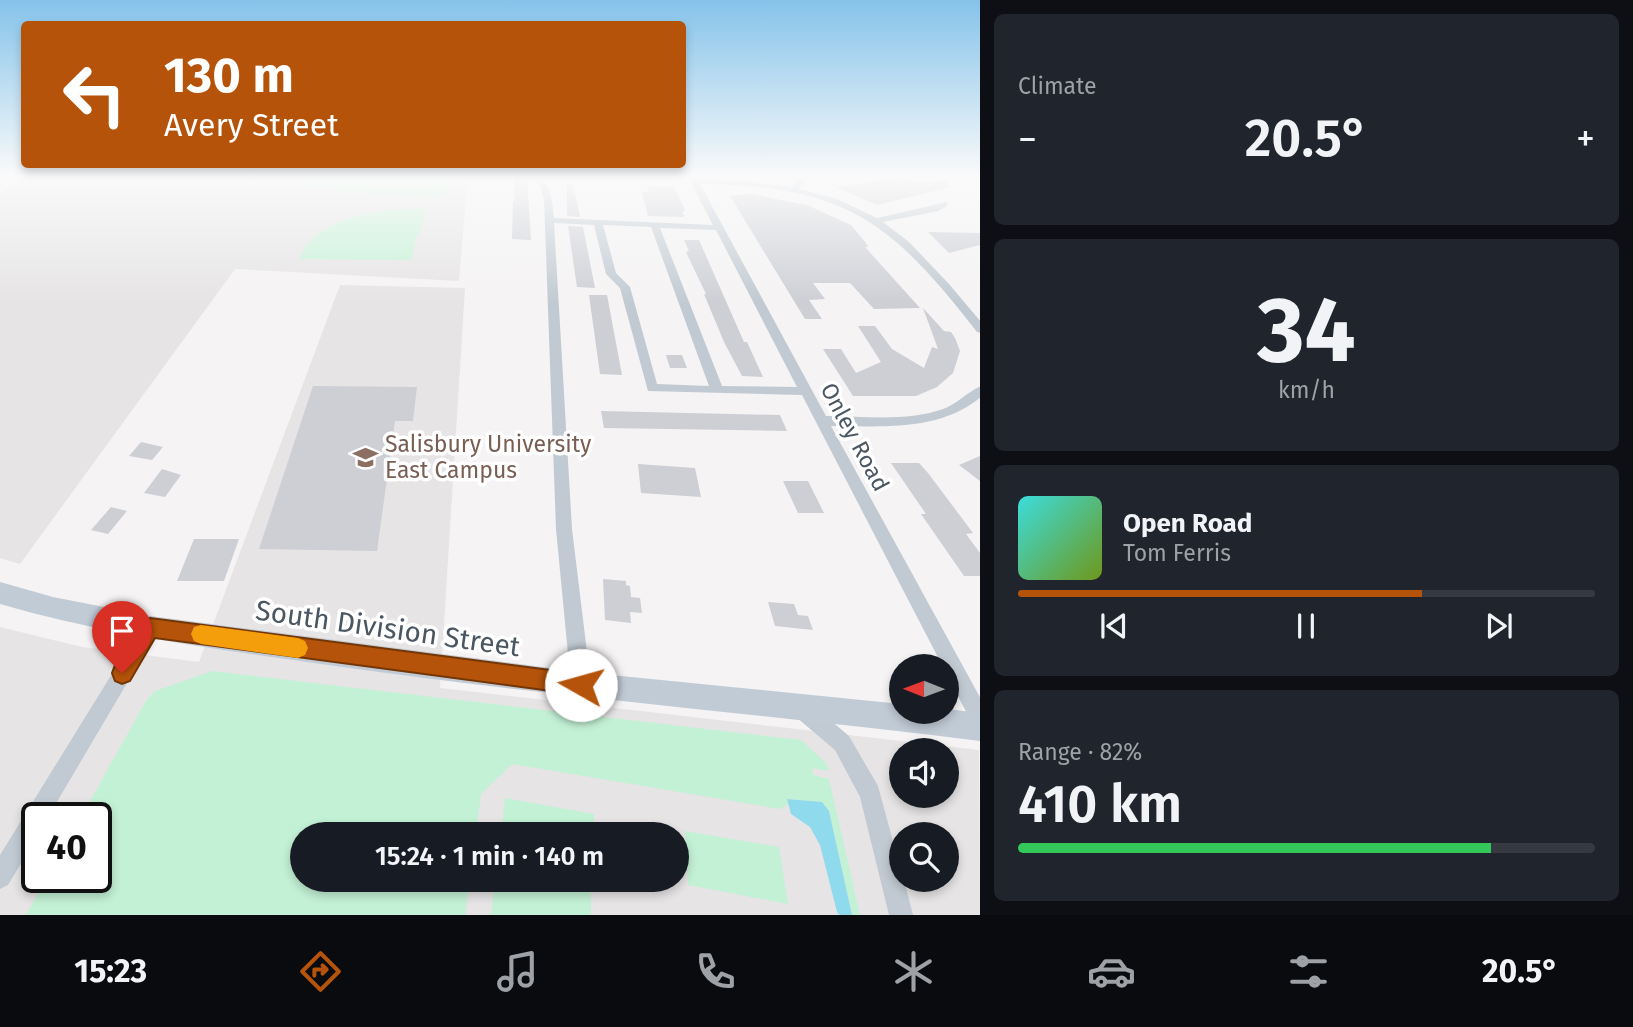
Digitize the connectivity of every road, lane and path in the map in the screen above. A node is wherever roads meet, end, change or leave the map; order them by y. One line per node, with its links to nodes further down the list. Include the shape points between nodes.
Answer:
1 (715, 218): 8 (street, Onley Road)
2 (868, 218): 5 (street)
3 (892, 218): 5 (street)
4 (550, 220): 6 (street); 16 (street, via 564,530)
5 (876, 221): 9 (street, via 925,265)
6 (598, 224): 7 (street); 10 (street, via 611,274 625,287 652,387)
7 (655, 226): 8 (street); 10 (street)
8 (721, 228): 12 (street, Onley Road)
9 (980, 330)
10 (717, 390): 12 (street)
11 (980, 390): 13 (street, via 967,404 931,416)
12 (807, 391): 13 (street, Onley Road)
13 (823, 421): 18 (street, Onley Road)
14 (0, 593): 15 (street, South Division Street)
15 (150, 628): 16 (street, South Division Street); 20 (street)
16 (581, 685): 17 (street, South Division Street)
17 (796, 705): 19 (street, South Division Street); 21 (street, via 842,743 870,794)
18 (980, 720)
19 (980, 727)
20 (0, 877)
21 (901, 915)

